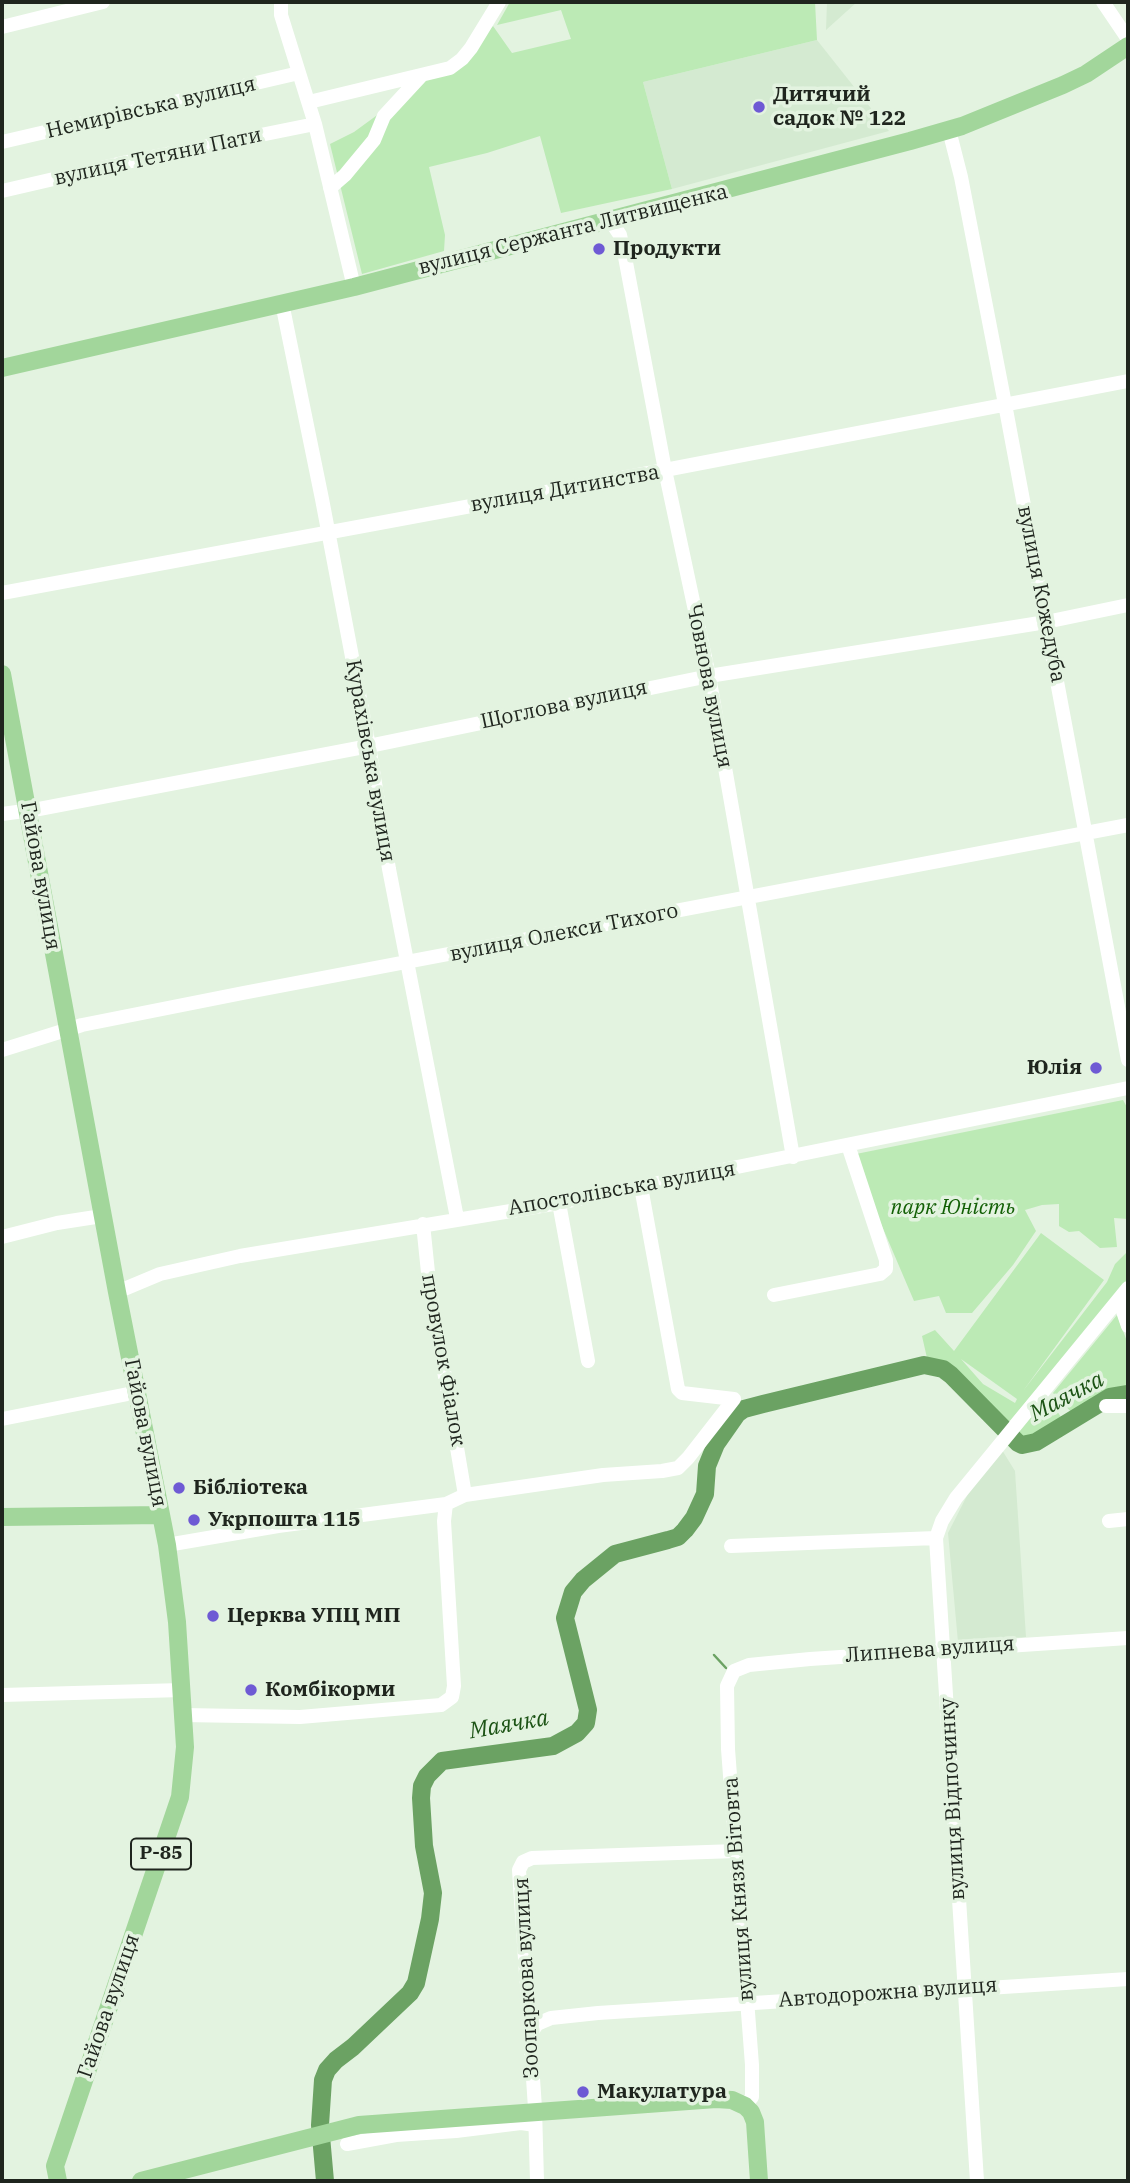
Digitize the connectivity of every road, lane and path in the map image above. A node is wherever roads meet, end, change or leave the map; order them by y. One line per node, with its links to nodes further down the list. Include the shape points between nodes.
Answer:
1 (103, 2): 5 (street)
2 (281, 2): 7 (street)
3 (499, 2): 8 (street, via 462,60)
4 (1103, 2): 6 (street)
5 (2, 27)
6 (1127, 49): 11 (main road, вулиця Сержанта Литвищенка, via 1063,85)
7 (299, 73): 9 (street); 12 (street, Немирівська вулиця)
8 (422, 75): 9 (street); 13 (street, via 384,116 374,140)
9 (309, 102): 10 (street)
10 (315, 124): 13 (street); 14 (street, вулиця Тетяни Пати)
11 (949, 130): 15 (main road, вулиця Сержанта Литвищенка); 20 (street, вулиця Кожедуба)
12 (2, 142)
13 (330, 188): 16 (street)
14 (2, 191)
15 (611, 220): 16 (main road, вулиця Сержанта Литвищенка); 21 (street, Човнова вулиця, via 625,257)
16 (354, 287): 17 (main road, вулиця Сержанта Литвищенка)
17 (282, 303): 18 (main road, вулиця Сержанта Литвищенка); 22 (street, Курахівська вулиця)
18 (2, 368)
19 (1128, 380): 20 (street, вулиця Дитинства)
20 (1005, 404): 21 (street, вулиця Дитинства); 25 (street, вулиця Кожедуба)
21 (666, 470): 22 (street, вулиця Дитинства); 27 (street, Човнова вулиця)
22 (327, 532): 23 (street, вулиця Дитинства); 28 (street, Курахівська вулиця)
23 (2, 593)
24 (1128, 605): 25 (street, Щоглова вулиця)
25 (1046, 622): 27 (street, Щоглова вулиця); 32 (street, вулиця Кожедуба)
26 (2, 674): 29 (main road, Гайова вулиця)
27 (709, 676): 28 (street, Щоглова вулиця); 33 (street, Човнова вулиця)
28 (369, 746): 29 (street, Щоглова вулиця); 34 (street, Курахівська вулиця)
29 (27, 809): 30 (street, Щоглова вулиця); 35 (main road, Гайова вулиця)
30 (2, 814)
31 (1128, 825): 32 (street, вулиця Олекси Тихого)
32 (1087, 833): 33 (street, вулиця Олекси Тихого); 37 (street, вулиця Кожедуба)
33 (747, 899): 34 (street, вулиця Олекси Тихого); 40 (street, Човнова вулиця)
34 (408, 962): 35 (street, вулиця Олекси Тихого); 44 (street, Курахівська вулиця)
35 (68, 1029): 36 (street, вулиця Олекси Тихого); 43 (main road, Гайова вулиця)
36 (2, 1050)
37 (1128, 1060)
38 (1128, 1088): 39 (street, Апостолівська вулиця)
39 (848, 1144): 40 (street, Апостолівська вулиця); 49 (street, via 886,1269 880,1274)
40 (793, 1157): 41 (street, Апостолівська вулиця)
41 (642, 1187): 42 (street, Апостолівська вулиця); 57 (street, via 678,1389 734,1399 678,1468)
42 (559, 1203): 44 (street, Апостолівська вулиця); 52 (street)
43 (102, 1216): 46 (street); 48 (main road, Гайова вулиця)
44 (457, 1218): 45 (street, Апостолівська вулиця)
45 (423, 1224): 48 (street, Апостолівська вулиця, via 240,1256 173,1271); 57 (street, провулок Фіалок)
46 (2, 1237)
47 (1128, 1288): 50 (street, вулиця Відпочинку)
48 (117, 1292): 53 (main road, Гайова вулиця)
49 (774, 1295)
50 (1117, 1302): 51 (street); 63 (street, вулиця Відпочинку, via 956,1498)
51 (1128, 1326)
52 (588, 1361)
53 (138, 1392): 56 (street); 59 (main road, Гайова вулиця)
54 (1106, 1406): 55 (street)
55 (1128, 1406)
56 (2, 1419)
57 (465, 1495): 58 (street)
58 (446, 1504): 64 (street); 71 (street, via 452,1697 441,1705 300,1717)
59 (161, 1515): 60 (main road); 64 (main road, Гайова вулиця / Р-85)
60 (2, 1517)
61 (1128, 1519): 62 (street)
62 (1110, 1521)
63 (936, 1538): 65 (street); 67 (street, вулиця Відпочинку)
64 (167, 1545): 69 (main road, Гайова вулиця / Р-85)
65 (731, 1546)
66 (1128, 1638): 67 (street, Липнева вулиця)
67 (944, 1649): 68 (street, Липнева вулиця, via 749,1665); 74 (street, вулиця Відпочинку)
68 (734, 1671): 72 (street, вулиця Князя Вітовта, via 727,1686)
69 (182, 1690): 70 (street); 71 (main road, Гайова вулиця / Р-85)
70 (2, 1695)
71 (183, 1715): 79 (main road, Гайова вулиця / Р-85, via 180,1797 55,2166)
72 (736, 1851): 75 (street, вулиця Князя Вітовта); 76 (street, Зоопаркова вулиця, via 532,1858 523,1862 519,1870)
73 (1128, 1979): 74 (street, Автодорожна вулиця)
74 (964, 1989): 75 (street, Автодорожна вулиця); 83 (street, вулиця Відпочинку)
75 (747, 2002): 76 (street, Автодорожна вулиця, via 551,2018 537,2024); 77 (street, вулиця Князя Вітовта, via 752,2097)
76 (529, 2036): 78 (street, Зоопаркова вулиця)
77 (746, 2106): 78 (main road, via 732,2099 716,2099); 82 (main road, вулиця Князя Вітовта, via 755,2122)
78 (535, 2119): 80 (main road, via 380,2122 343,2136 299,2140); 81 (street, Зоопаркова вулиця)
79 (58, 2181)
80 (141, 2181)
81 (537, 2181)
82 (759, 2181)
83 (977, 2181)

